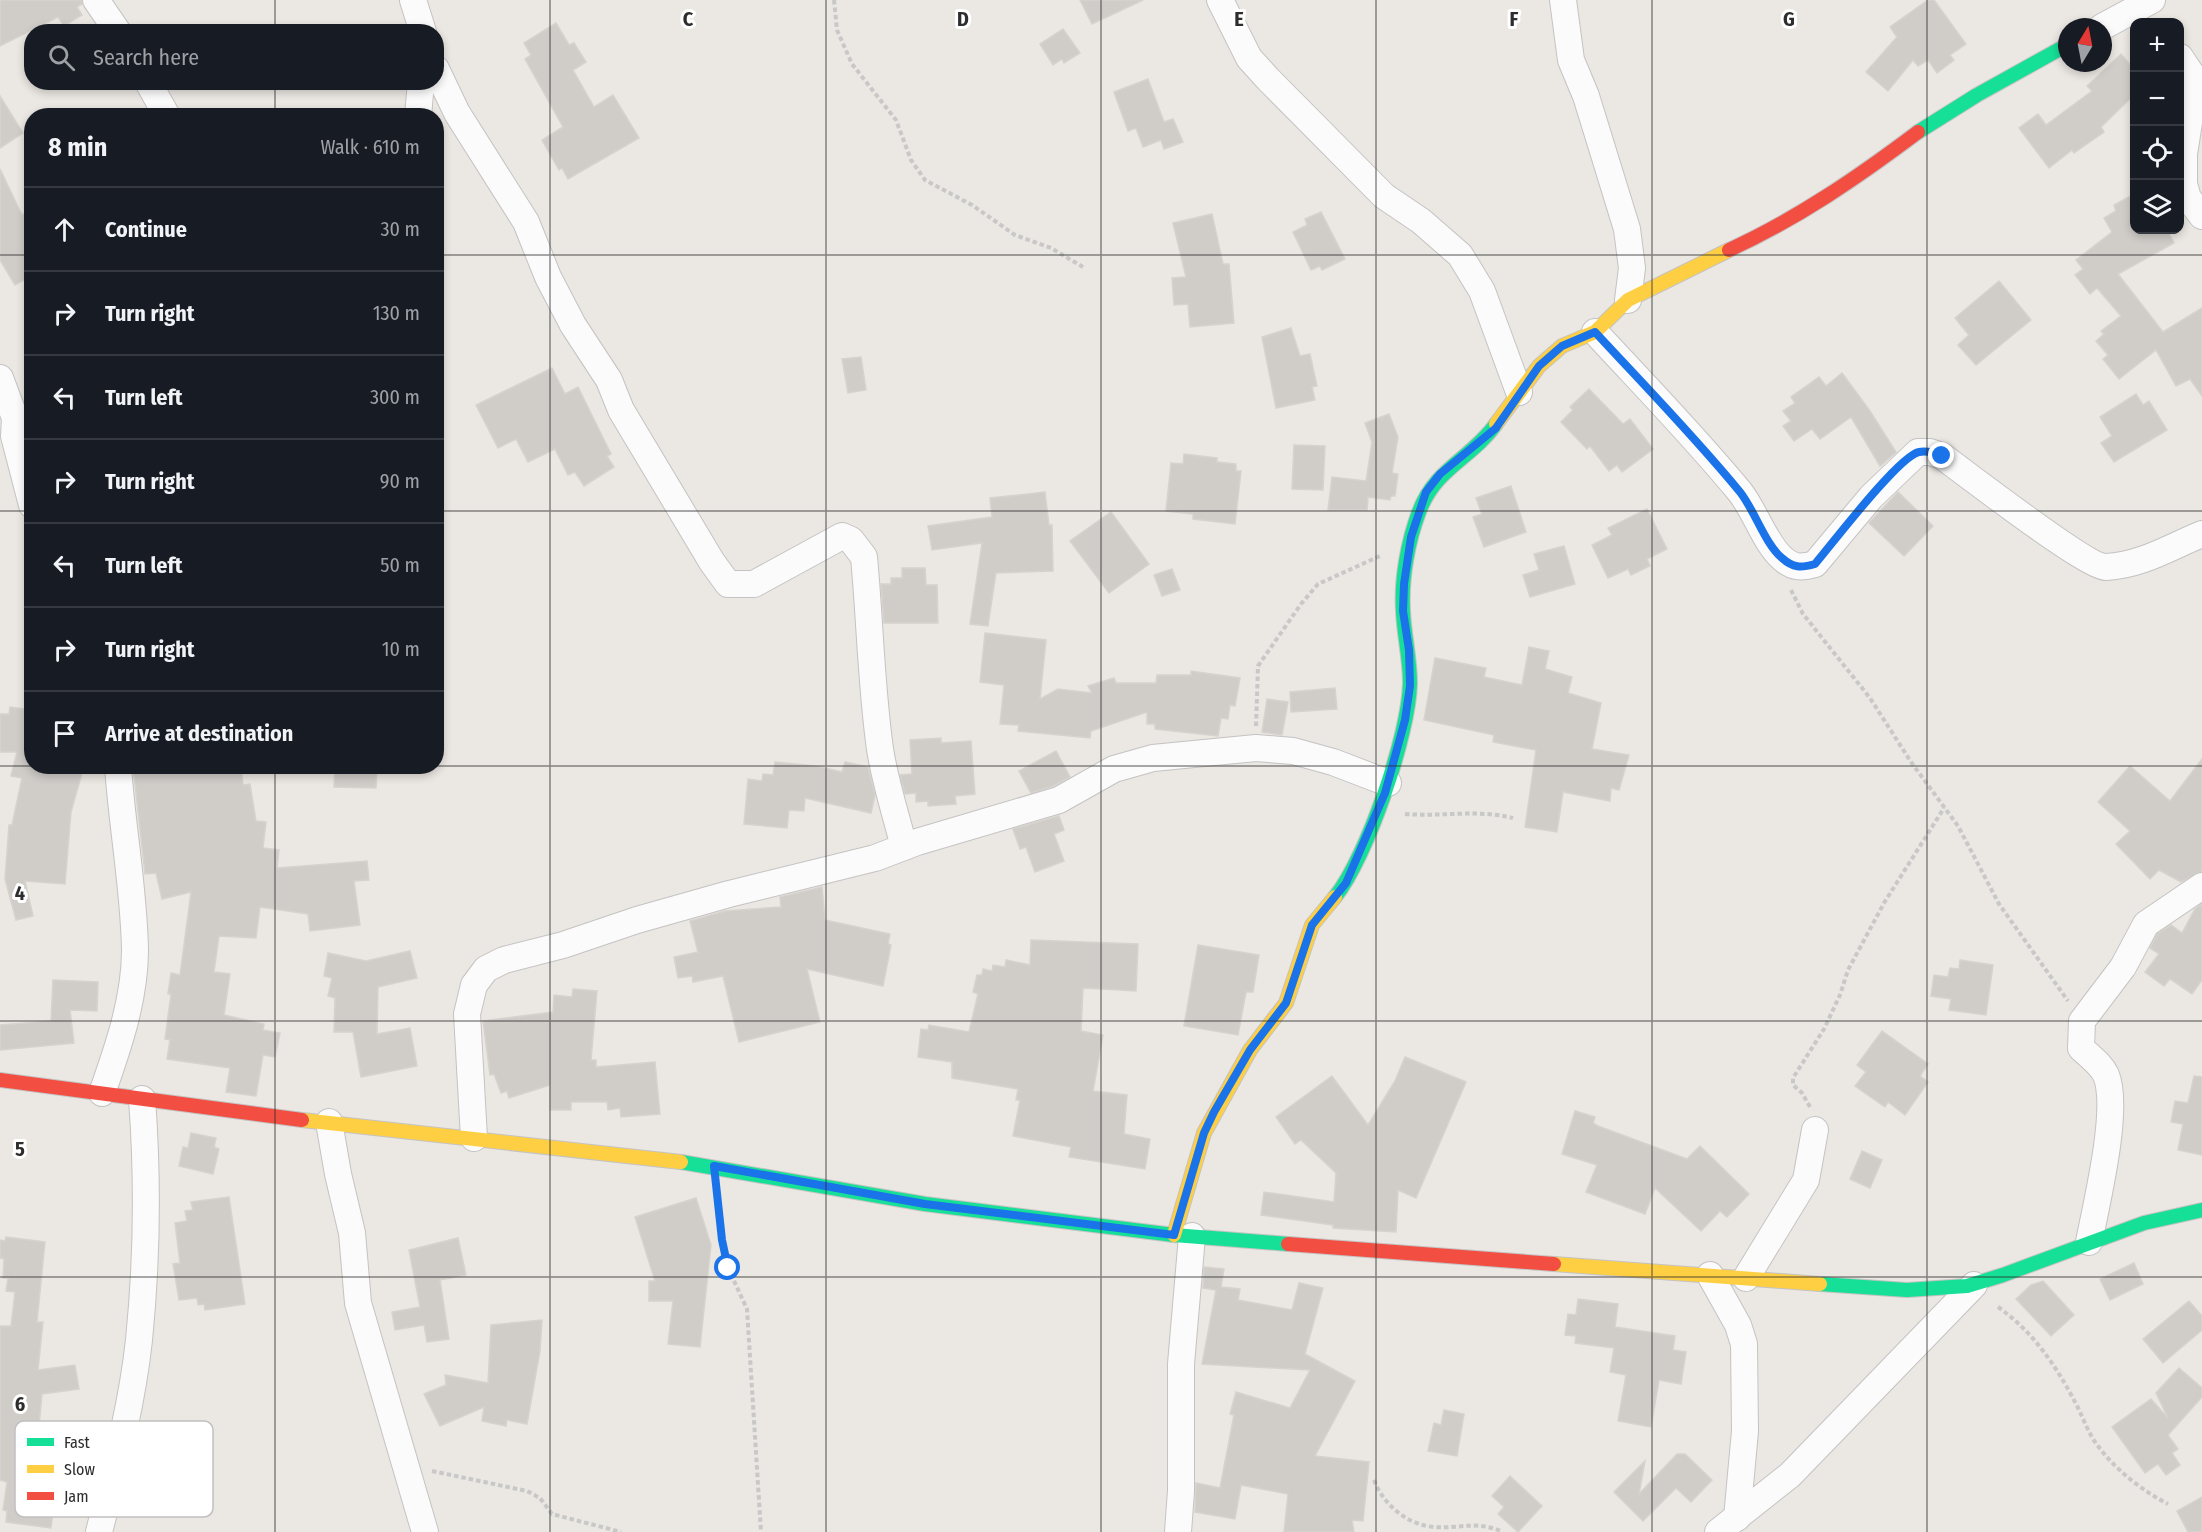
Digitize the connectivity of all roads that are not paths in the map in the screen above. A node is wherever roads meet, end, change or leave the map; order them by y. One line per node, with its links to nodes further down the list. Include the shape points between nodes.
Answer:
1 (96, 0): 7 (street)
2 (413, 0): 8 (street)
3 (1220, 0): 20 (street, via 1249,58 1268,79 1384,196 1460,255 1482,291)
4 (1563, 0): 17 (street, via 1571,60 1627,229 1632,268)
5 (2147, 10): 6 (street)
6 (2112, 23)
7 (112, 24)
8 (420, 24)
9 (2058, 50): 17 (main road, via 1921,130 1849,184 1768,232)
10 (2184, 63): 16 (street, via 2196,81 2197,92 2185,145 2184,184 2188,198)
11 (444, 86): 26 (street, via 526,222 548,277 609,380 621,410 728,584 754,584 842,536 858,547 864,557 880,751)
12 (152, 90): 14 (street)
13 (420, 90): 15 (street)
14 (163, 108)
15 (419, 108)
16 (2202, 216)
17 (1628, 300): 18 (main road)
18 (1595, 332): 20 (main road, via 1562,346 1539,366); 23 (street, via 1741,493 1780,557 1793,566 1815,564 1871,497 1918,452 1942,456 2064,546 2100,566 2154,557)
19 (0, 378): 21 (street)
20 (1519, 392): 25 (main road, via 1488,436 1432,484 1419,511 1404,584 1410,686)
21 (23, 423): 22 (street, via 14,436)
22 (24, 474)
23 (2202, 534)
24 (119, 774): 29 (street, via 135,951 120,1043)
25 (1388, 783): 26 (street, via 1293,751 1256,748 1153,758 1114,769 1059,800); 35 (main road, via 1346,883 1312,925 1286,1003 1250,1050 1204,1133)
26 (904, 847): 33 (street, via 637,920 504,960 486,969 474,985 467,1014)
27 (2202, 886): 36 (street, via 2146,924 2123,967 2082,1021 2081,1048 2106,1076 2109,1099 2108,1138)
28 (0, 1080): 29 (main road)
29 (102, 1093): 30 (main road)
30 (142, 1099): 31 (main road); 40 (street, via 148,1173 139,1341)
31 (329, 1122): 33 (main road); 44 (street, via 352,1233 358,1303)
32 (1815, 1130): 38 (street, via 1806,1180)
33 (474, 1138): 35 (main road, via 714,1166 925,1204)
34 (2202, 1210): 36 (main road)
35 (1183, 1235): 37 (main road); 45 (street)
36 (2089, 1242): 39 (main road)
37 (1710, 1275): 38 (main road); 42 (street, via 1738,1325 1744,1344 1745,1431)
38 (1746, 1278): 39 (main road, via 1907,1290)
39 (1971, 1288): 42 (street, via 1790,1475)
40 (125, 1421)
41 (103, 1517): 43 (street)
42 (1728, 1525)
43 (99, 1532)
44 (425, 1532)
45 (1178, 1532)

